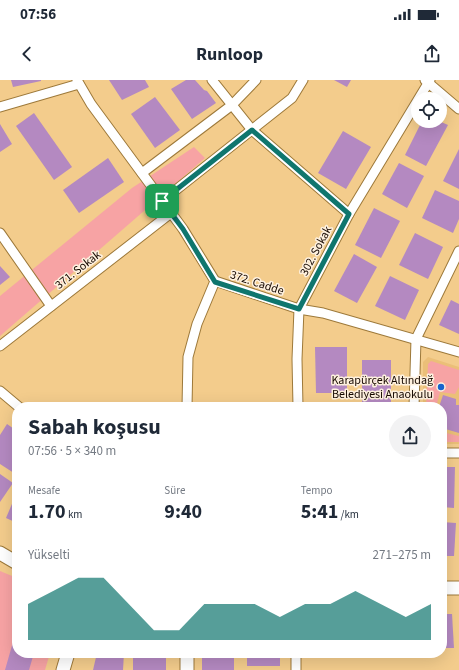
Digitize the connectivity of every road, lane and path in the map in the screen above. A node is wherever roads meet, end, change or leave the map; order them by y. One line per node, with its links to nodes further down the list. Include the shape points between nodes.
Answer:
1 (212, 80): 6 (street)
2 (256, 80): 6 (street)
3 (303, 80): 9 (street, via 292,98)
4 (428, 81): 8 (street); 13 (street, 302. Sokak)
5 (78, 82): 7 (street); 10 (street, 372. Cadde)
6 (232, 105): 9 (street); 10 (street)
7 (0, 107)
8 (459, 109)
9 (252, 130): 11 (street); 13 (street)
10 (142, 174): 11 (street, 372. Cadde)
11 (162, 201): 12 (street, 372. Cadde)
12 (171, 213): 16 (street, 372. Cadde); 17 (street, 371. Sokak)
13 (349, 214): 18 (street, 302. Sokak)
14 (0, 233): 17 (street)
15 (459, 251): 19 (street)
16 (215, 282): 18 (street, 372. Cadde); 24 (street, via 197,324 188,357)
17 (51, 306): 20 (street, 371. Sokak)
18 (299, 309): 19 (street, 372. Cadde, via 323,313); 25 (street, 302. Sokak)
19 (416, 339): 21 (street, 372. Cadde); 26 (street)
20 (0, 346)
21 (459, 352)
22 (0, 391): 23 (street)
23 (13, 402)
24 (187, 402)
25 (298, 402)
26 (414, 402)
27 (447, 453): 28 (street)
28 (459, 453)
29 (0, 553): 30 (street)
30 (12, 560)
31 (447, 588): 32 (street)
32 (459, 588)
33 (67, 658): 36 (street)
34 (187, 658): 37 (street)
35 (296, 658): 38 (street)
36 (63, 670)
37 (187, 670)
38 (296, 670)

